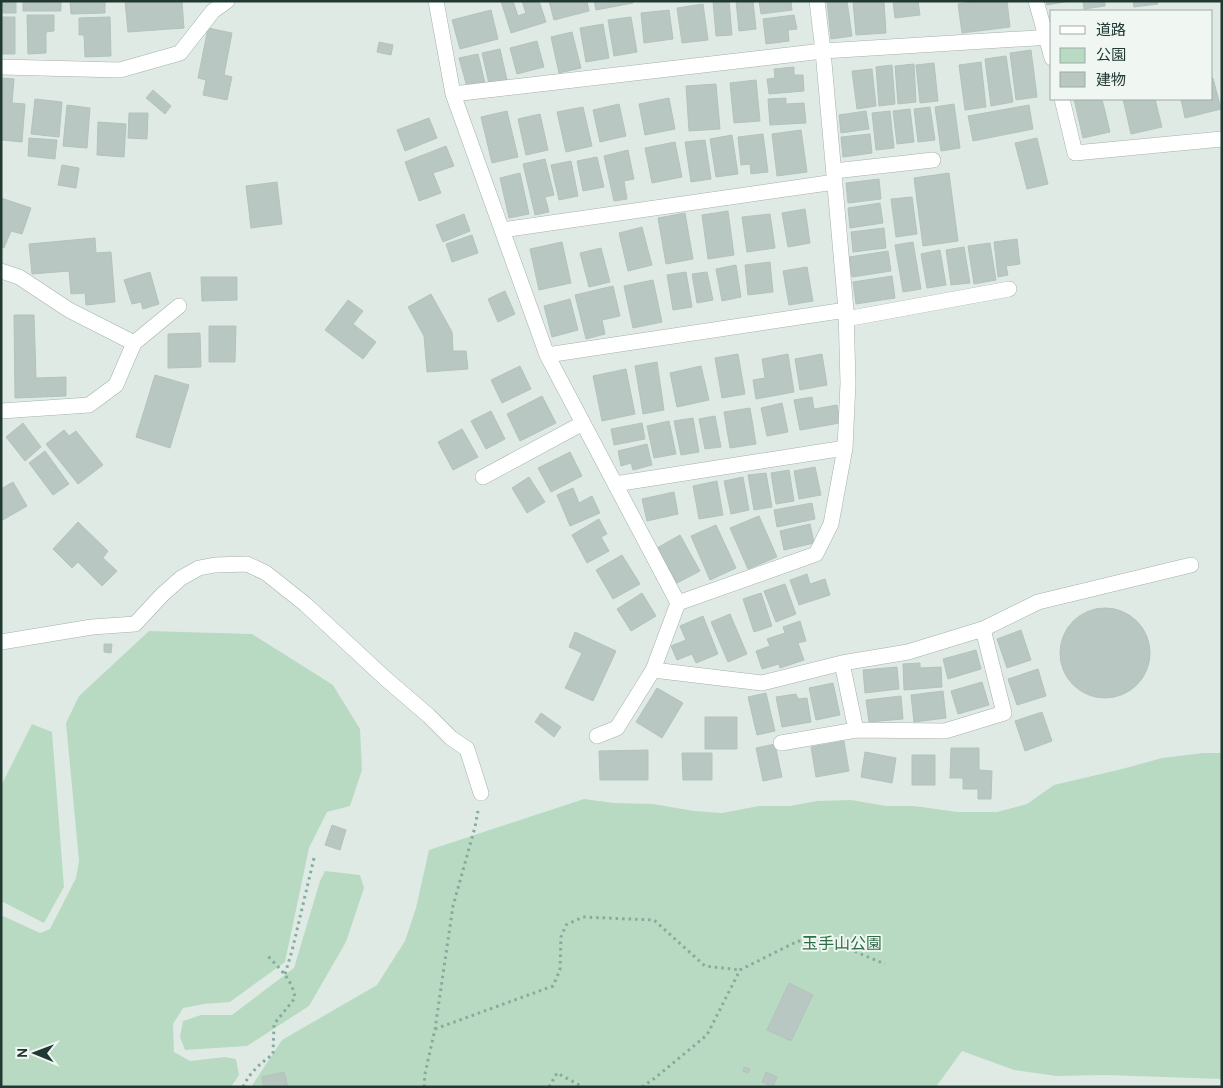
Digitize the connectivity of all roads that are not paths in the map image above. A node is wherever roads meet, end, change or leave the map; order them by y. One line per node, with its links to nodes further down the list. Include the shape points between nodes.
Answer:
1 (227, 1): 7 (street, via 213,11 180,53 120,70)
2 (436, 1): 8 (street)
3 (817, 1): 6 (street)
4 (1036, 1): 5 (street)
5 (1049, 37): 6 (street)
6 (824, 51): 8 (street); 12 (street)
7 (1, 67)
8 (453, 94): 13 (street)
9 (1062, 100): 10 (street, via 1076,153)
10 (1222, 139)
11 (933, 160): 12 (street)
12 (834, 176): 13 (street); 17 (street)
13 (502, 230): 19 (street)
14 (1, 271): 18 (street)
15 (1009, 289): 17 (street)
16 (179, 306): 18 (street)
17 (846, 315): 19 (street); 22 (street, via 848,384)
18 (134, 343): 20 (street, via 116,385 88,405)
19 (547, 355): 21 (street)
20 (1, 411)
21 (583, 423): 23 (street); 24 (street)
22 (845, 448): 24 (street); 26 (street, via 831,524 816,554)
23 (483, 477)
24 (615, 484): 26 (street)
25 (1192, 565): 27 (street, via 1038,602)
26 (678, 602): 30 (street)
27 (983, 629): 29 (street, via 908,652); 31 (street, via 1004,712 945,731)
28 (1, 642): 34 (street, via 92,627 135,624 187,574 216,564 247,564 266,573 305,604 467,749)
29 (842, 663): 30 (street, via 762,683); 31 (street)
30 (653, 670): 32 (street, via 617,728)
31 (856, 730): 33 (street)
32 (597, 736)
33 (781, 743)
34 (481, 793)

